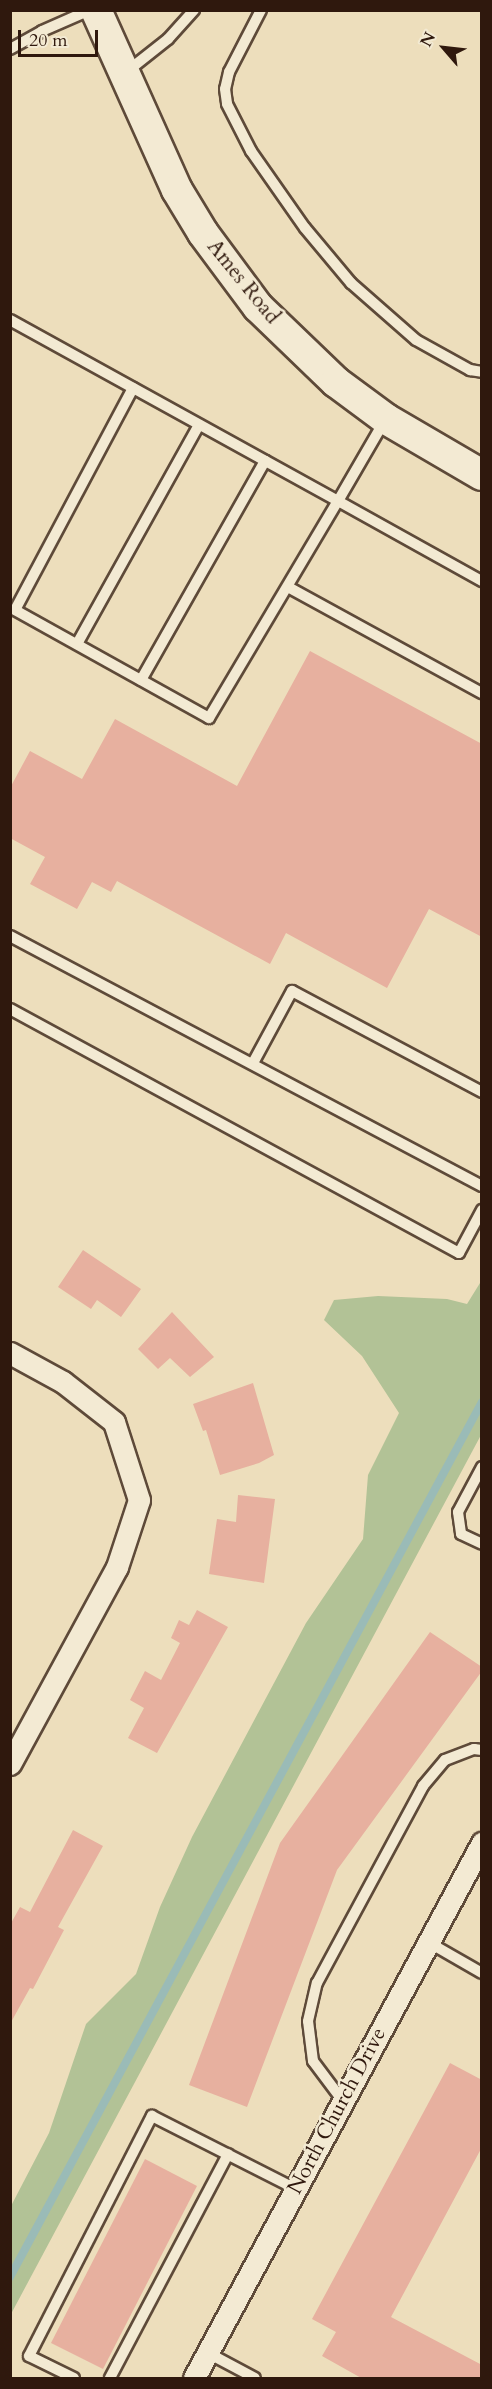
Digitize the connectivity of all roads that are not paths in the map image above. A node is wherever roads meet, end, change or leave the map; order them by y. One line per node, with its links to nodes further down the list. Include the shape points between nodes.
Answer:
1 (90, 10): 5 (lane)
2 (96, 10): 6 (street, Ames Road)
3 (194, 10): 6 (lane, via 168,39)
4 (261, 10): 8 (lane, via 229,72 225,89 227,104 251,151 305,228 351,283 416,340 470,370)
5 (10, 49)
6 (123, 75): 10 (street, Ames Road, via 177,190 258,307 336,382)
7 (10, 320): 9 (lane)
8 (482, 372)
9 (133, 388): 11 (lane); 17 (lane)
10 (386, 419): 13 (street, Ames Road); 14 (lane)
11 (199, 425): 12 (lane); 18 (lane)
12 (265, 461): 14 (lane); 19 (lane)
13 (482, 475)
14 (338, 501): 15 (lane); 16 (lane)
15 (482, 581)
16 (288, 587): 19 (lane, via 210,718); 20 (lane)
17 (12, 612): 18 (lane)
18 (77, 644): 19 (lane)
19 (141, 680)
20 (482, 693)
21 (10, 936): 23 (lane)
22 (10, 1009): 26 (lane, via 459,1253)
23 (253, 1063): 24 (lane, via 292,992); 25 (lane)
24 (482, 1092)
25 (482, 1186)
26 (482, 1210)
27 (10, 1353): 31 (street, via 63,1382 114,1422 139,1500 117,1567)
28 (482, 1467): 29 (lane, via 458,1512 461,1534)
29 (482, 1544)
30 (482, 1750): 35 (lane, via 474,1749 445,1760 423,1786 317,1983 308,2021 312,2061)
31 (10, 1764)
32 (482, 1843): 33 (street, North Church Drive)
33 (428, 1942): 34 (lane); 35 (street, North Church Drive)
34 (482, 1973)
35 (343, 2101): 37 (street, North Church Drive)
36 (228, 2154): 37 (lane); 39 (lane, via 152,2116 29,2356); 40 (lane)
37 (296, 2189): 38 (street, North Church Drive)
38 (207, 2353): 41 (street, North Church Drive); 42 (lane)
39 (74, 2379)
40 (110, 2379)
41 (194, 2379)
42 (255, 2379)

